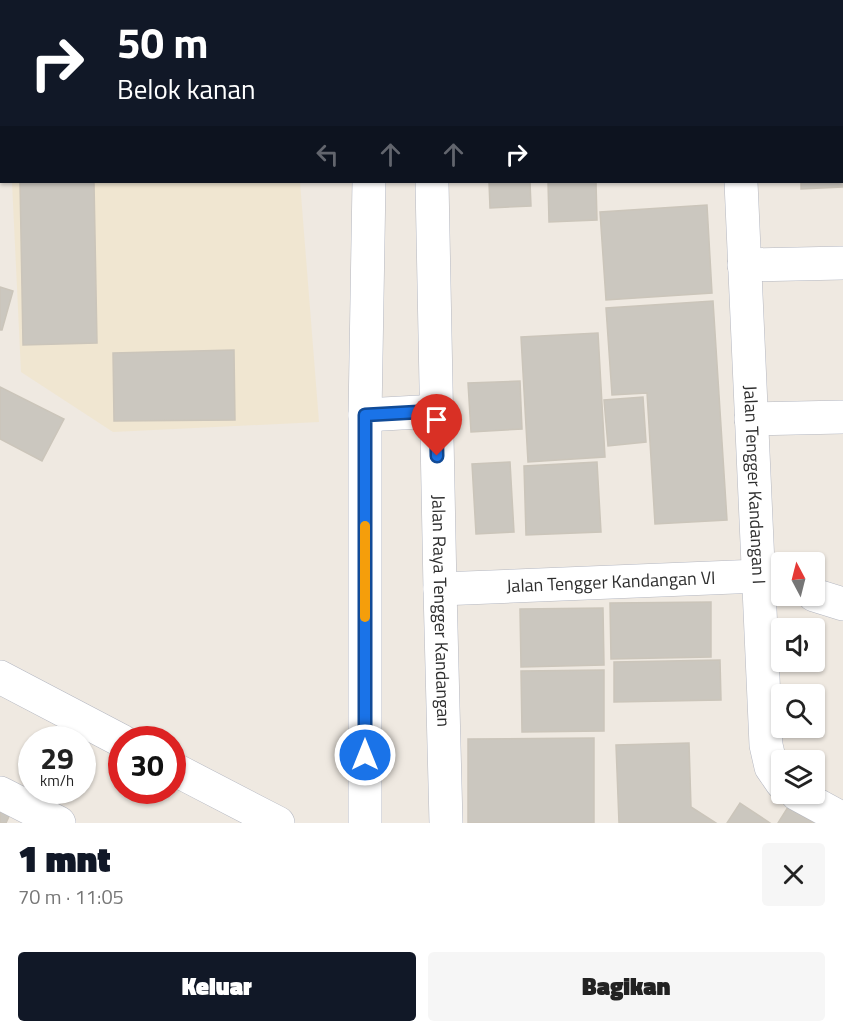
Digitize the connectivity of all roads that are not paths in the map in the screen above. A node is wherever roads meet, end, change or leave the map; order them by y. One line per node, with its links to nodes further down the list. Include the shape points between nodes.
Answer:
1 (369, 183): 7 (street)
2 (432, 183): 6 (street, Jalan Raya Tengger Kandangan)
3 (741, 183): 5 (street, Jalan Tengger Kandangan I)
4 (843, 263): 5 (street)
5 (744, 265): 9 (street, Jalan Tengger Kandangan I)
6 (436, 411): 7 (street); 11 (street, Jalan Raya Tengger Kandangan)
7 (365, 415): 23 (street)
8 (843, 417): 9 (street)
9 (751, 418): 10 (street, Jalan Tengger Kandangan I)
10 (770, 580): 11 (street, Jalan Tengger Kandangan VI); 16 (street, Jalan Tengger Kandangan I, via 766,745)
11 (440, 589): 24 (street, Jalan Raya Tengger Kandangan)
12 (825, 598): 13 (street)
13 (843, 604)
14 (0, 677): 15 (street)
15 (108, 734)
16 (771, 767)
17 (186, 775): 22 (street)
18 (0, 793): 21 (street)
19 (815, 804): 20 (street)
20 (843, 819)
21 (59, 823)
22 (278, 823)
23 (365, 823)
24 (446, 823)

